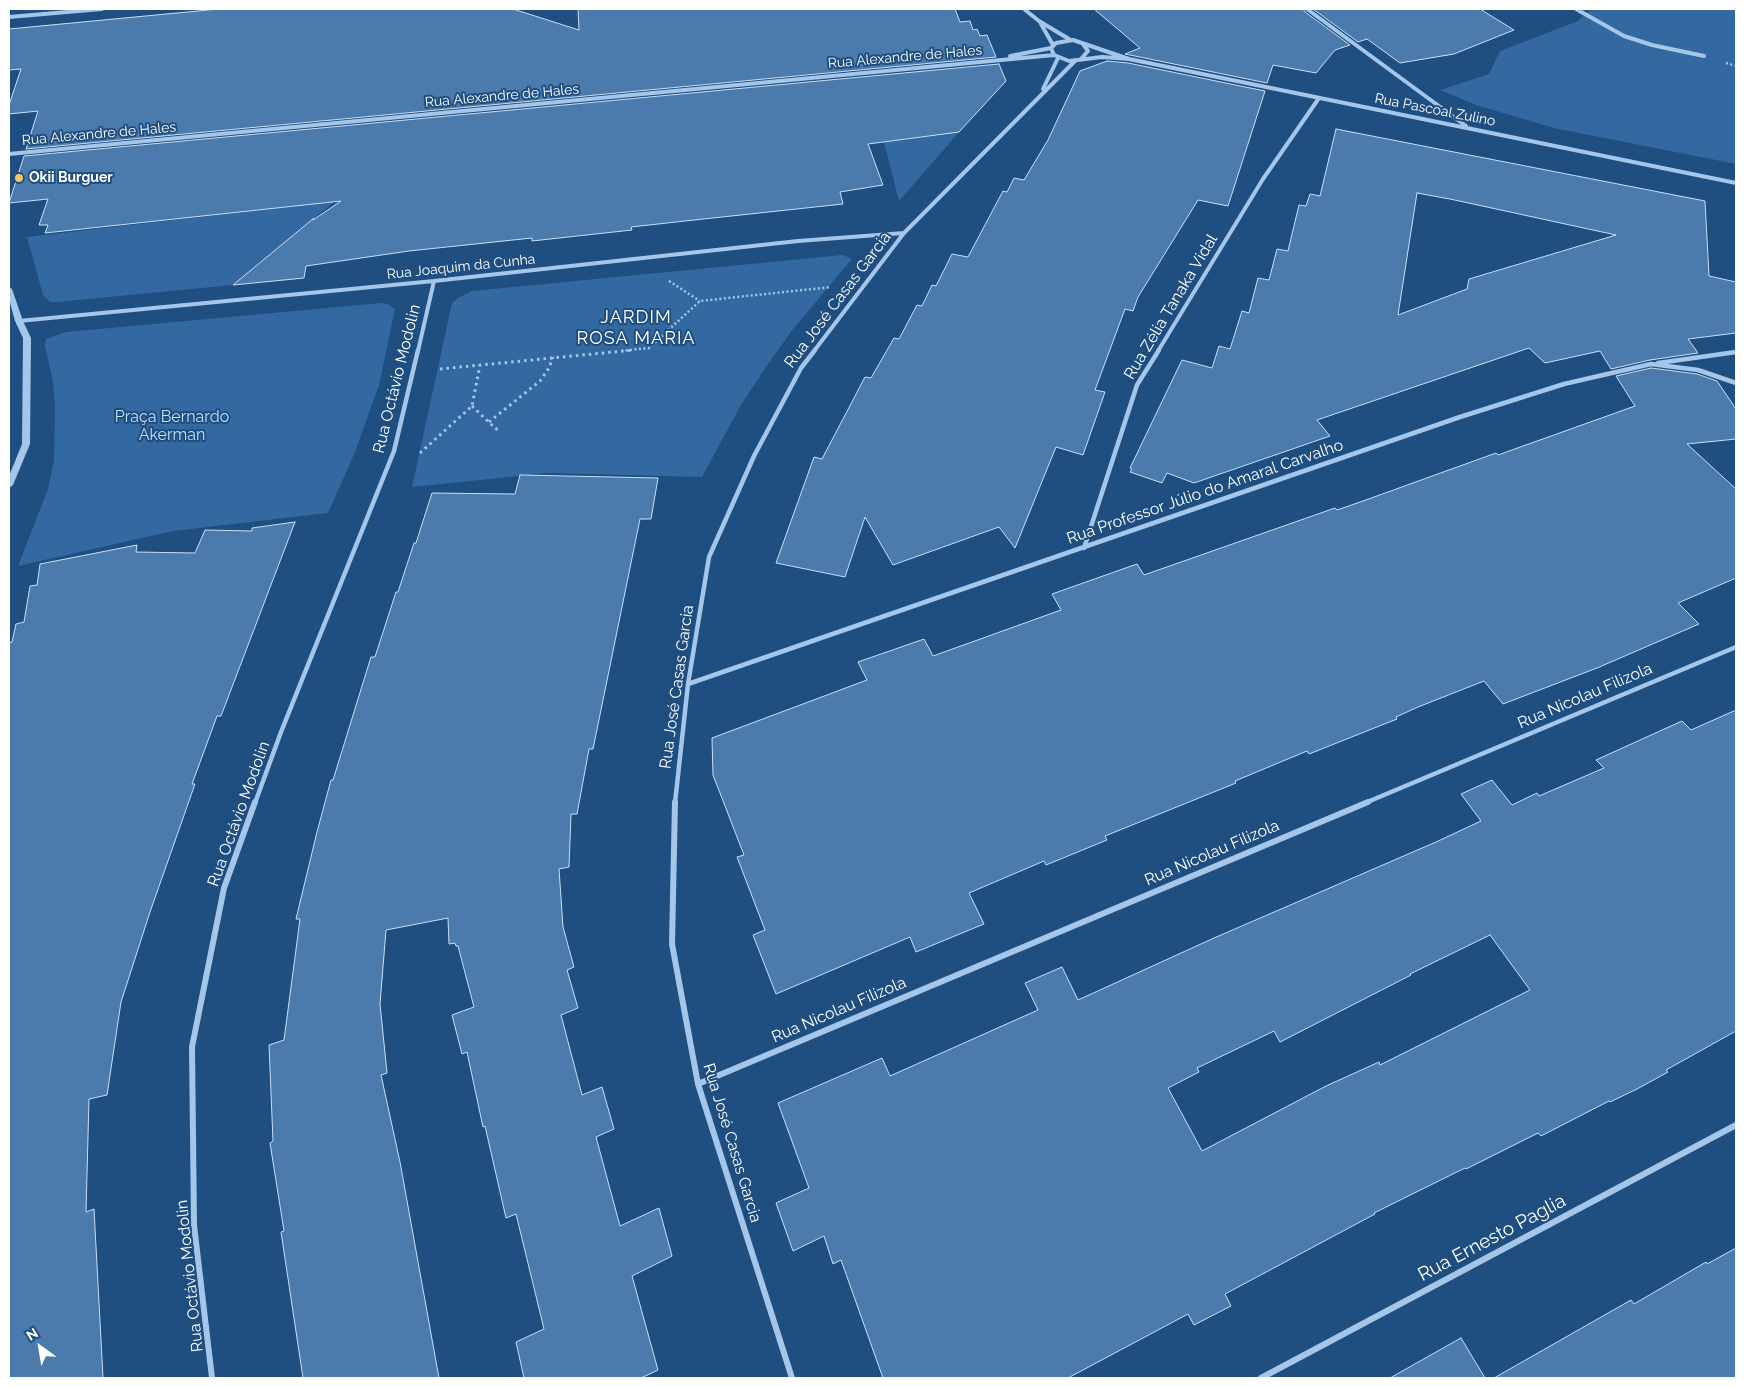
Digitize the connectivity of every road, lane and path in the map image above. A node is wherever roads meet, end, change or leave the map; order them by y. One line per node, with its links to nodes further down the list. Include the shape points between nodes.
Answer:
1 (102, 9): 5 (street)
2 (1024, 9): 6 (street)
3 (1307, 9): 18 (street)
4 (1576, 9): 11 (street, via 1624,36)
5 (9, 17)
6 (1039, 21): 7 (street); 9 (street)
7 (1072, 40): 8 (street, Rua Pascoal Zulino); 9 (street, Rua Alexandre de Hales, via 1061,41)
8 (1083, 44): 13 (street, Rua Pascoal Zulino); 15 (street, via 1087,54)
9 (1052, 47): 10 (street); 12 (street, Rua Alexandre de Hales)
10 (1056, 56): 12 (street, Rua Alexandre de Hales); 14 (street, Rua Alexandre de Hales); 16 (street, Rua José Casas Garcia, via 1053,71)
11 (1704, 56)
12 (997, 59): 19 (street, Rua Alexandre de Hales)
13 (1129, 59): 15 (street, Rua Pascoal Zulino, via 1102,57); 17 (street, Rua Pascoal Zulino)
14 (1075, 60): 15 (street, Rua Pascoal Zulino); 16 (street, Rua José Casas Garcia)
15 (1080, 60)
16 (1041, 94): 21 (street, Rua José Casas Garcia)
17 (1319, 98): 18 (street, Rua Pascoal Zulino); 37 (street, Rua Zélia Tanaka Vidal, via 1263,179 1137,385)
18 (1468, 128): 20 (street, Rua Pascoal Zulino)
19 (9, 154)
20 (1736, 183)
21 (904, 232): 22 (street, Rua Joaquim da Cunha); 23 (street, Rua José Casas Garcia)
22 (434, 281): 25 (street, Rua Joaquim da Cunha); 30 (street, Rua Octávio Modolin)
23 (866, 284): 27 (path, via 700,301 649,348); 39 (street, Rua José Casas Garcia, via 801,368 739,489 709,557)
24 (9, 289): 25 (street)
25 (19, 321): 36 (street, via 27,338 26,444)
26 (1736, 352): 28 (street)
27 (553, 357): 29 (path); 33 (path, via 540,381)
28 (1650, 364): 31 (street, Rua Professor Júlio do Amaral Carvalho, via 1698,370); 37 (street, Rua Professor Júlio do Amaral Carvalho, via 1564,384 1460,417)
29 (480, 365): 30 (path); 32 (path)
30 (412, 372): 42 (street, Rua Octávio Modolin, via 394,451 281,732 224,888 192,1047 194,1225)
31 (1736, 383)
32 (472, 406): 33 (path); 35 (path)
33 (489, 422): 34 (path, via 496,429)
34 (500, 426)
35 (418, 455)
36 (9, 485)
37 (1084, 548): 39 (street, Rua Professor Júlio do Amaral Carvalho)
38 (1736, 647): 40 (street, Rua Nicolau Filizola)
39 (688, 684): 40 (street, Rua José Casas Garcia, via 675,800 672,944)
40 (698, 1084): 43 (street, Rua José Casas Garcia)
41 (1736, 1124): 44 (street, Rua Ernesto Paglia)
42 (212, 1378)
43 (792, 1378)
44 (1261, 1378)

